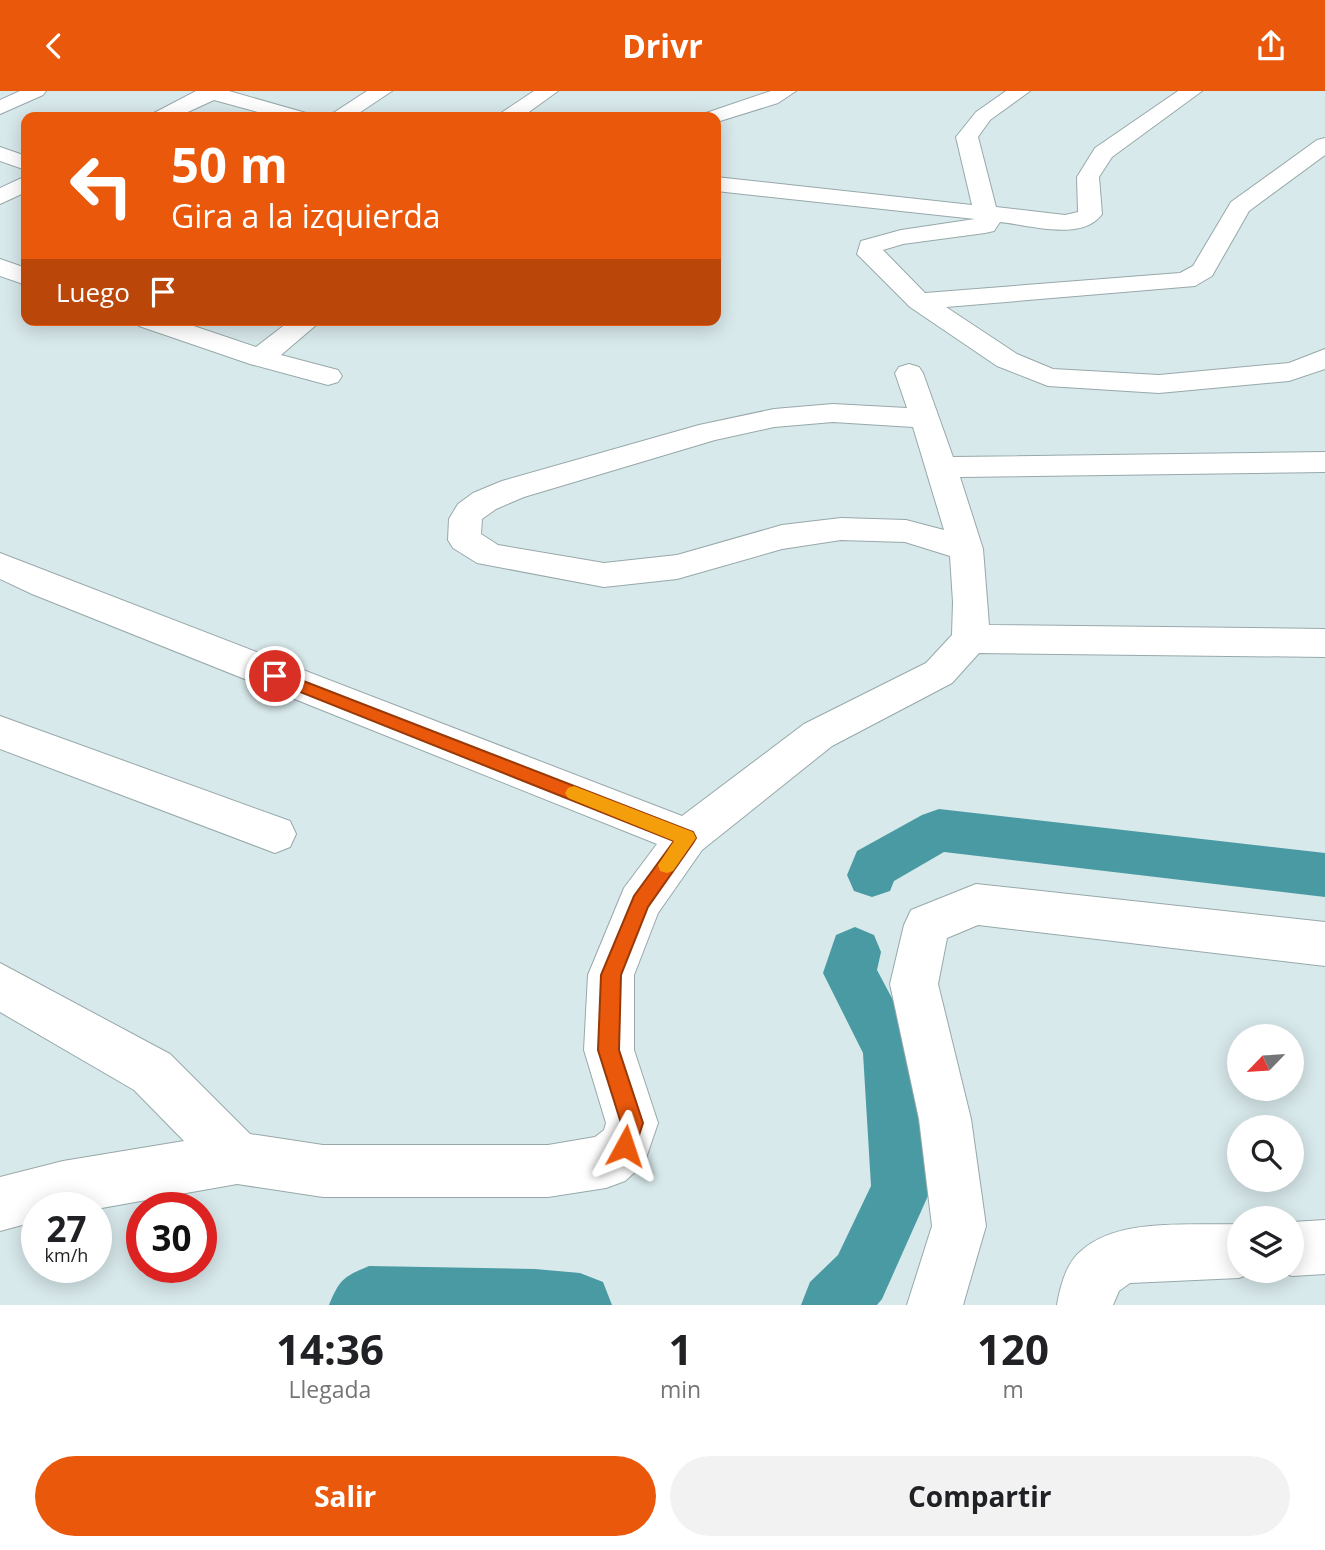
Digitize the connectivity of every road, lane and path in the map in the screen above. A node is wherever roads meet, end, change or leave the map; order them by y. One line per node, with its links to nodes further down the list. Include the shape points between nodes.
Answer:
1 (36, 91): 8 (street)
2 (382, 91): 11 (street)
3 (548, 91): 12 (street)
4 (786, 91): 13 (street)
5 (1020, 91): 20 (street, via 983,117 967,137)
6 (1192, 91): 20 (street, via 1103,153 1088,177 1088,218 1065,222)
7 (211, 92): 9 (street); 10 (street)
8 (0, 108)
9 (171, 112)
10 (281, 112)
11 (346, 112)
12 (516, 112)
13 (721, 115)
14 (1325, 145): 23 (street, via 1239,207 1203,271 1185,280)
15 (0, 154): 16 (street)
16 (21, 161)
17 (721, 185): 20 (street)
18 (21, 186): 19 (street)
19 (0, 197)
20 (985, 214): 23 (street, via 989,222 985,226 901,237 870,246 870,254)
21 (0, 267): 22 (street)
22 (21, 275)
23 (919, 301): 26 (street, via 1007,360 1048,377 1159,384 1289,372)
24 (167, 326): 27 (street)
25 (301, 326): 27 (street)
26 (1325, 357)
27 (260, 358): 29 (street)
28 (909, 373): 30 (street)
29 (328, 376)
30 (926, 418): 32 (street); 33 (street, via 833,412 774,418 710,432 513,489 467,513 461,526 465,540 489,555 604,575 677,567 782,537 841,529 906,531)
31 (1325, 462): 32 (street)
32 (939, 467): 33 (street)
33 (966, 549): 35 (street)
34 (0, 565): 39 (street)
35 (970, 639): 36 (street); 39 (street, via 939,673 818,735)
36 (1325, 643)
37 (0, 731): 38 (street)
38 (275, 834)
39 (687, 838): 42 (street, via 640,902 611,975 608,1050 632,1123 625,1146 606,1162 548,1171 323,1171)
40 (1325, 944): 47 (street, via 976,904 927,925 914,984 945,1119 960,1226)
41 (0, 986): 42 (street, via 152,1072)
42 (237, 1158): 43 (street, via 63,1188)
43 (0, 1204)
44 (1325, 1247): 45 (street)
45 (1304, 1248)
46 (1227, 1252): 48 (street, via 1122,1256 1099,1271)
47 (935, 1305)
48 (1085, 1305)

